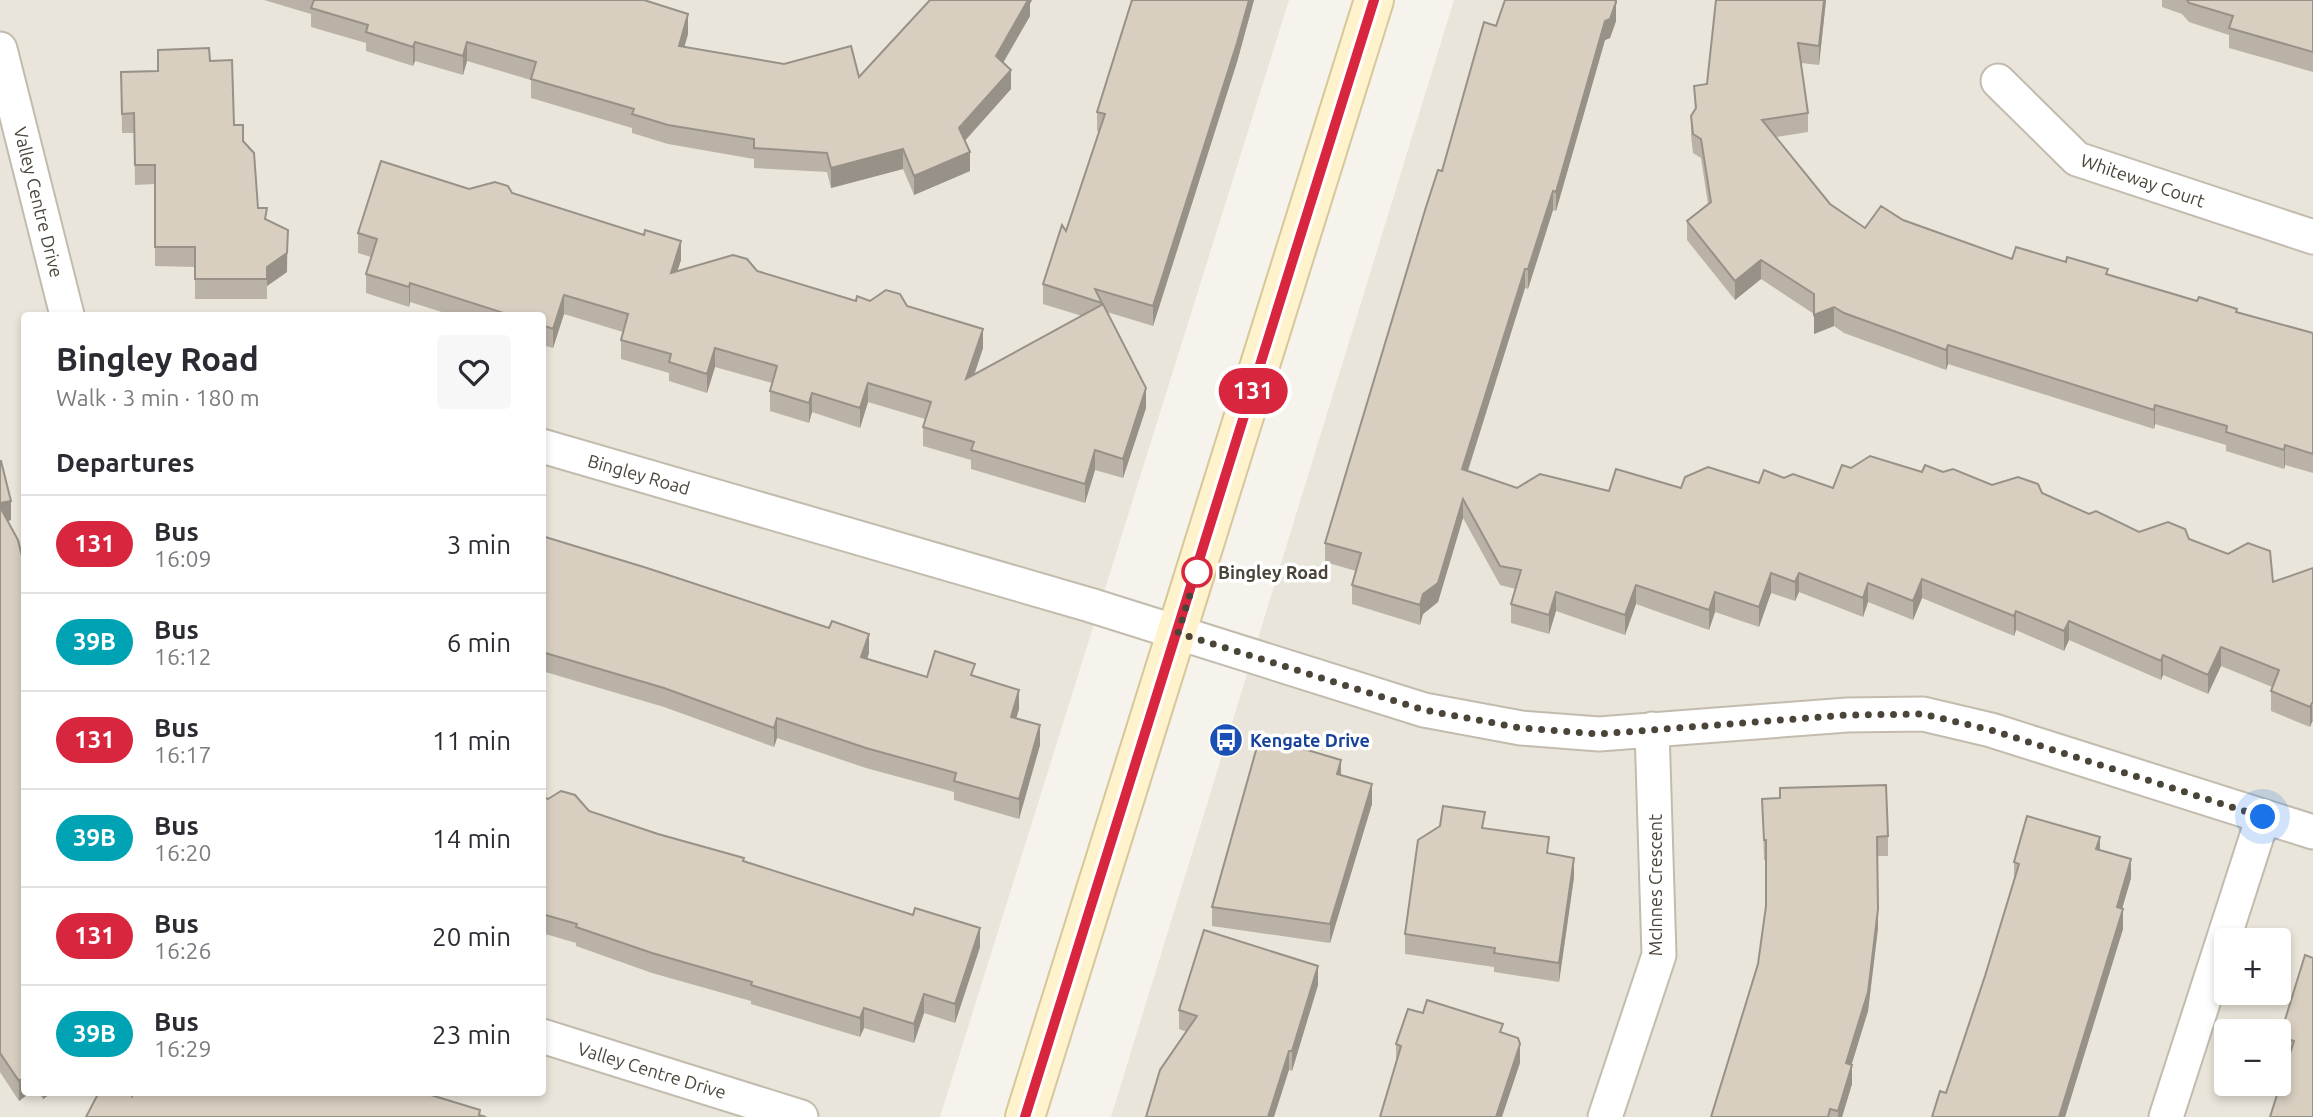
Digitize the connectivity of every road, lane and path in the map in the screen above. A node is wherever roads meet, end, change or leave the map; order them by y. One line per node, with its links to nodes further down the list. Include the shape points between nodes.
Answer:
1 (1374, 0): 7 (street)
2 (0, 49): 5 (street, Valley Centre Drive)
3 (1998, 81): 4 (street, Whiteway Court, via 2077,159)
4 (2313, 237)
5 (66, 312)
6 (546, 447): 7 (street, Bingley Road)
7 (1178, 633): 8 (street, via 1424,710 1521,728 1599,734); 13 (street)
8 (1652, 729): 9 (street, via 1923,714 1991,730); 14 (street, McInnes Crescent, via 1658,955)
9 (2263, 817): 10 (street); 15 (street)
10 (2313, 832)
11 (546, 1037): 12 (street, Valley Centre Drive)
12 (801, 1117)
13 (1026, 1117)
14 (1605, 1117)
15 (2166, 1117)

